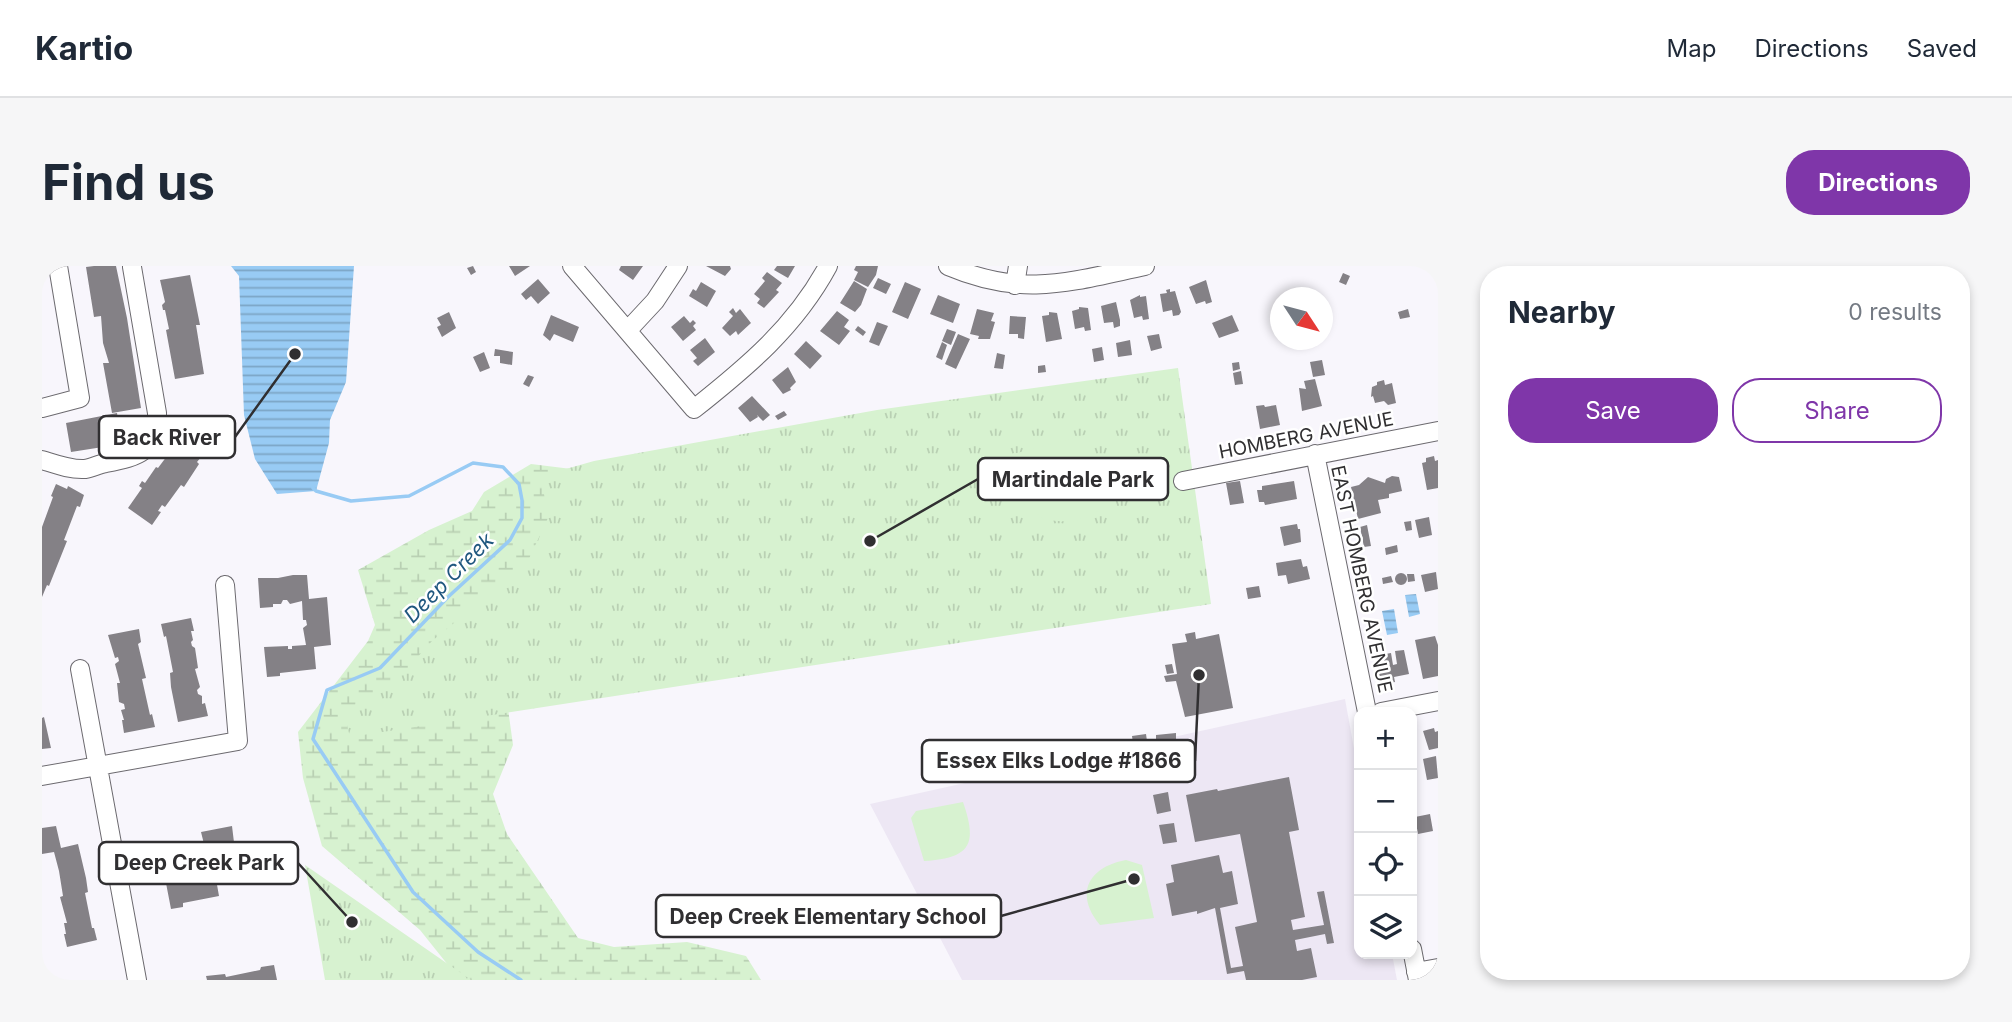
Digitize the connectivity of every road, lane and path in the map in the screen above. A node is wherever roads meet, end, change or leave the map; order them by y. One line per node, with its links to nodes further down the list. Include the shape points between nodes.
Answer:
1 (58, 266): 11 (street, via 80,398)
2 (572, 266): 10 (street)
3 (678, 266): 10 (street)
4 (828, 266): 10 (street, via 781,334 694,409)
5 (948, 266): 9 (street)
6 (1018, 266): 9 (street)
7 (1145, 266): 9 (street, via 1050,284)
8 (132, 267): 14 (street, via 157,413 149,447 135,456 83,469)
9 (1015, 285)
10 (628, 330)
11 (42, 408)
12 (1438, 430): 13 (street, HOMBERG AVENUE)
13 (1315, 454): 15 (street, HOMBERG AVENUE); 19 (street, EAST HOMBERG AVENUE)
14 (42, 460)
15 (1183, 481)
16 (225, 585): 21 (street, via 238,741)
17 (80, 669): 21 (street)
18 (1438, 701): 20 (street)
19 (1366, 707)
20 (1407, 707)
21 (98, 765): 22 (street); 25 (street)
22 (42, 776)
23 (1438, 968): 24 (street)
24 (1417, 976)
25 (136, 980)

